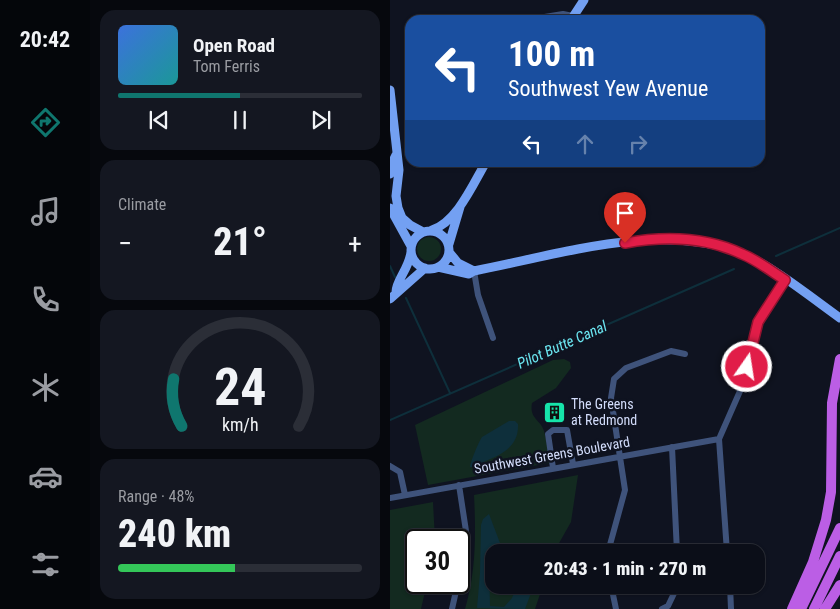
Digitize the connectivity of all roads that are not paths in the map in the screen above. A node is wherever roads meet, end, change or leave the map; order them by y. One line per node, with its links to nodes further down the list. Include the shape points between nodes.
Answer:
1 (582, 1): 2 (main road)
2 (574, 15)
3 (390, 90): 4 (main road)
4 (396, 155): 6 (main road); 9 (main road, via 400,170 396,196 398,208 406,222)
5 (483, 167): 7 (main road)
6 (390, 174)
7 (460, 207): 9 (main road, via 441,228); 10 (main road)
8 (390, 208): 11 (main road)
9 (427, 231): 10 (main road, via 442,235); 11 (main road, via 415,237)
10 (449, 248): 12 (main road, via 447,260); 14 (main road, via 458,263)
11 (411, 249): 13 (main road, via 417,264); 16 (main road, via 409,264)
12 (438, 267): 13 (main road); 14 (main road, via 469,274)
13 (425, 268): 16 (main road)
14 (474, 271): 15 (main road, via 641,240 676,239 710,243 743,254); 18 (street, via 478,295)
15 (785, 280): 17 (main road); 21 (street, via 758,322 744,382)
16 (393, 295)
17 (840, 318)
18 (494, 338)
19 (685, 354): 23 (street, via 671,350 626,368 614,379 610,393)
20 (840, 359): 45 (highway, via 832,403 831,484 826,520 813,562)
21 (719, 439): 22 (street, Southwest Greens Boulevard); 34 (street)
22 (672, 447): 23 (street, Southwest Greens Boulevard); 33 (street)
23 (621, 455): 24 (street, Southwest Greens Boulevard); 32 (street, via 626,490)
24 (573, 464): 26 (street, Southwest Greens Boulevard); 26 (street, via 566,430 554,430 548,434)
25 (390, 466): 28 (street, via 400,472)
26 (553, 468): 27 (street, Southwest Greens Boulevard)
27 (459, 485): 28 (street, Southwest Greens Boulevard); 31 (street)
28 (406, 495): 29 (street, Southwest Greens Boulevard)
29 (390, 498)
30 (840, 528): 46 (highway)
31 (466, 529)
32 (610, 544)
33 (676, 544)
34 (726, 544)
35 (840, 556): 47 (highway)
36 (840, 585): 48 (highway)
37 (455, 594): 41 (street)
38 (613, 594): 42 (street)
39 (674, 594): 43 (street, via 668,606)
40 (730, 594): 44 (street)
41 (452, 609)
42 (616, 609)
43 (662, 609)
44 (731, 609)
45 (792, 609)
46 (801, 609)
47 (814, 609)
48 (825, 609)

